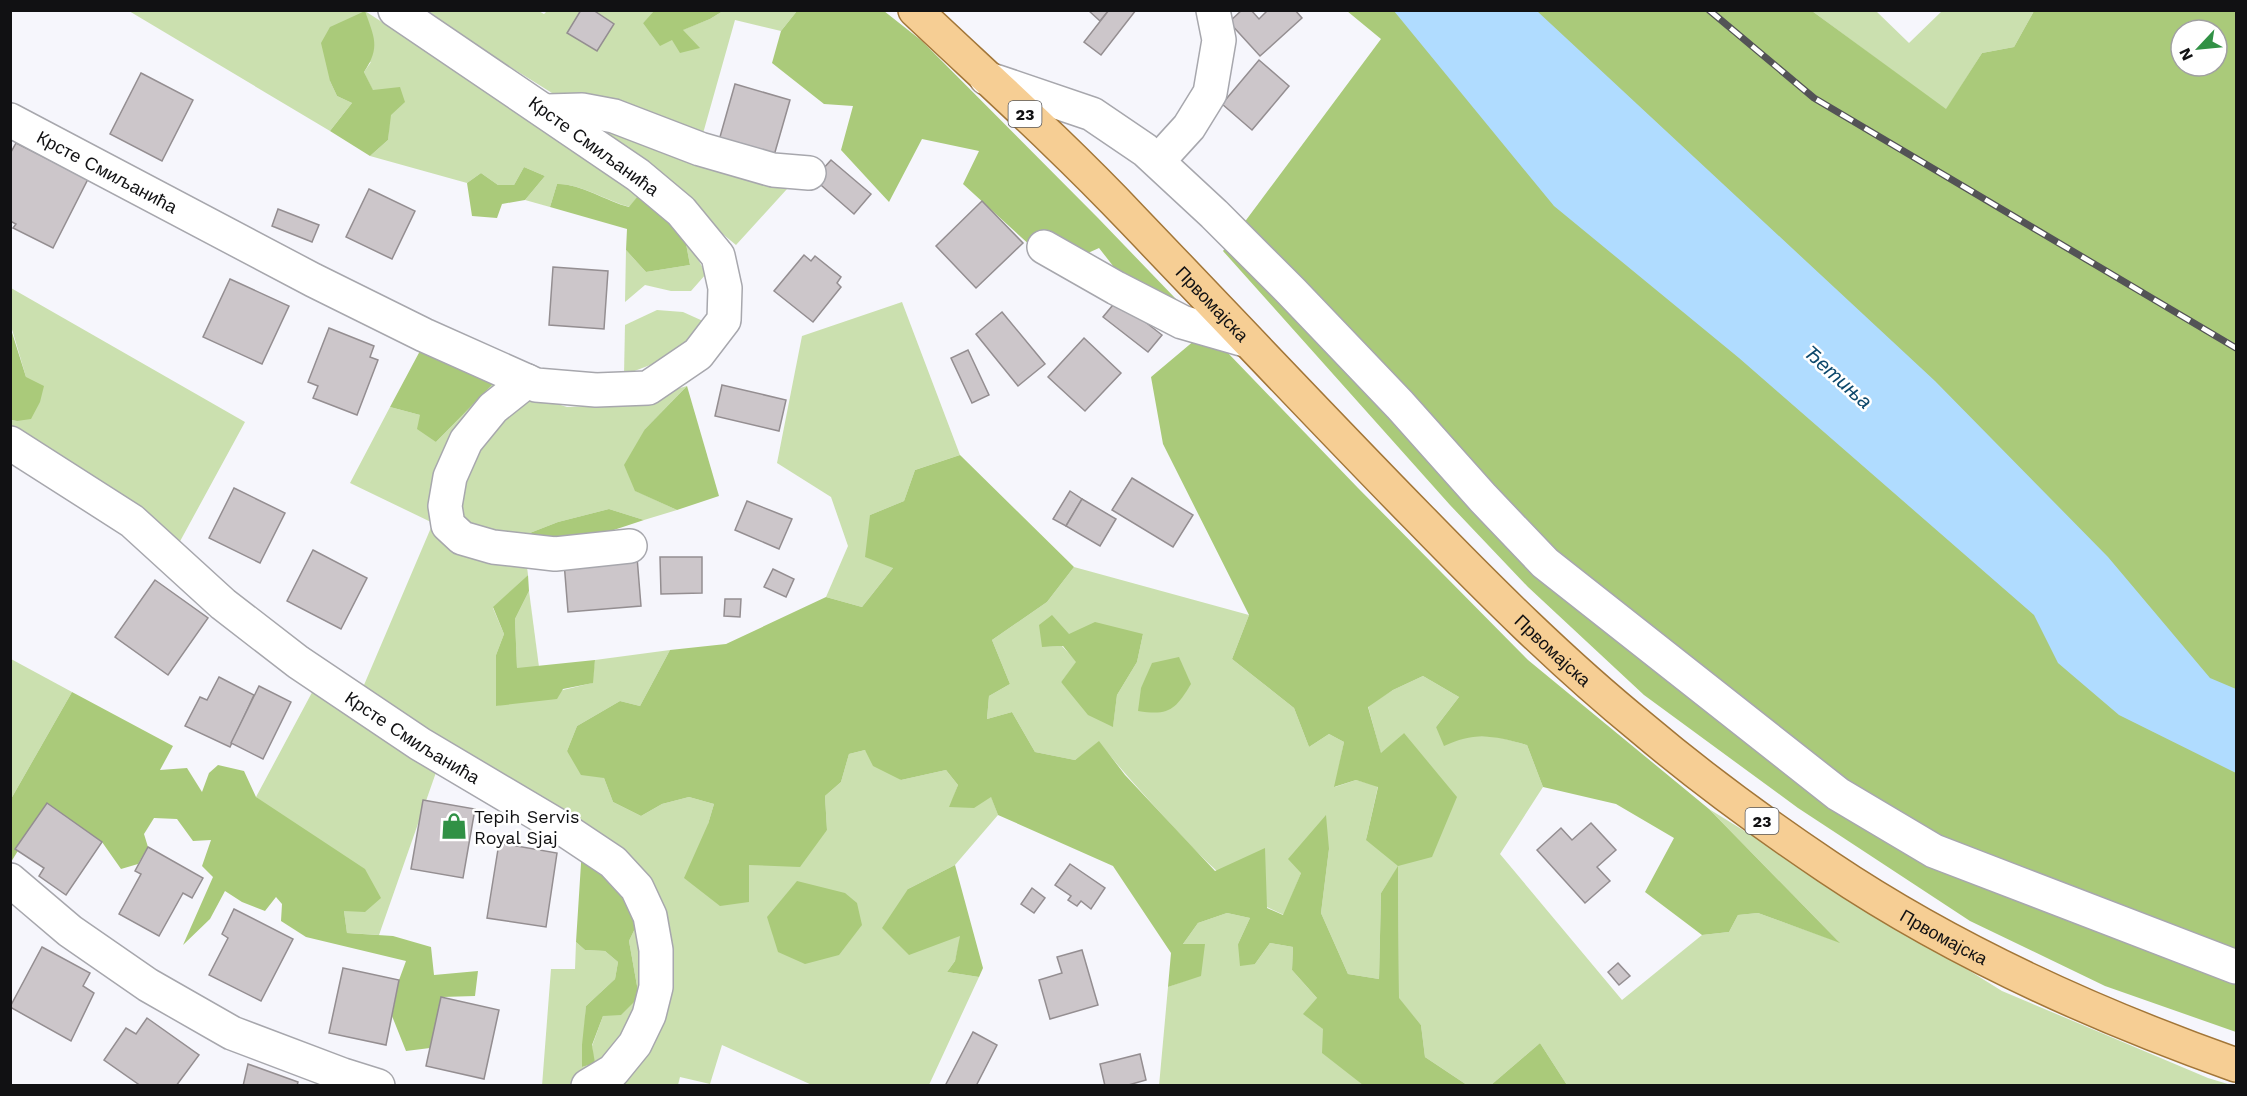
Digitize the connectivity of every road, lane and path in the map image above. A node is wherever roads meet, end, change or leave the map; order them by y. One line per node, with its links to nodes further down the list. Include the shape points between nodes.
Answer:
1 (395, 10): 5 (street, Крсте Смиљанића)
2 (915, 10): 4 (main road, Првомајска / 23)
3 (1214, 10): 7 (street, via 1219,40 1210,93 1189,127)
4 (986, 78): 7 (street, Првомајска, via 1092,114); 10 (main road, Првомајска / 23, via 1088,174)
5 (546, 111): 8 (street, via 582,110 614,116 710,152 773,170); 11 (street, Крсте Смиљанића, via 638,175 681,212 718,256 725,288 724,320 699,354 648,388 596,390)
6 (10, 120): 11 (street, Крсте Смиљанића, via 313,280)
7 (1158, 161): 15 (street, Првомајска, via 1299,299 1545,563 1838,794 1934,850)
8 (809, 173)
9 (1044, 247): 10 (street, via 1182,322)
10 (1248, 341): 16 (main road, Првомајска / 23, via 1473,573 1582,677 1687,764 1789,840 1878,898 2004,968 2113,1017)
11 (527, 381): 13 (street, via 493,408 466,441 450,477 445,506 448,525 462,538 494,547 555,554)
12 (10, 442): 18 (street, Крсте Смиљанића, via 132,521 223,604 298,662 420,744 565,830 613,862 637,888 650,916 656,950 654,997 635,1044 613,1071)
13 (630, 546)
14 (10, 880): 17 (street, via 70,931 148,985 232,1033)
15 (2236, 967)
16 (2236, 1065)
17 (378, 1086)
18 (588, 1086)

